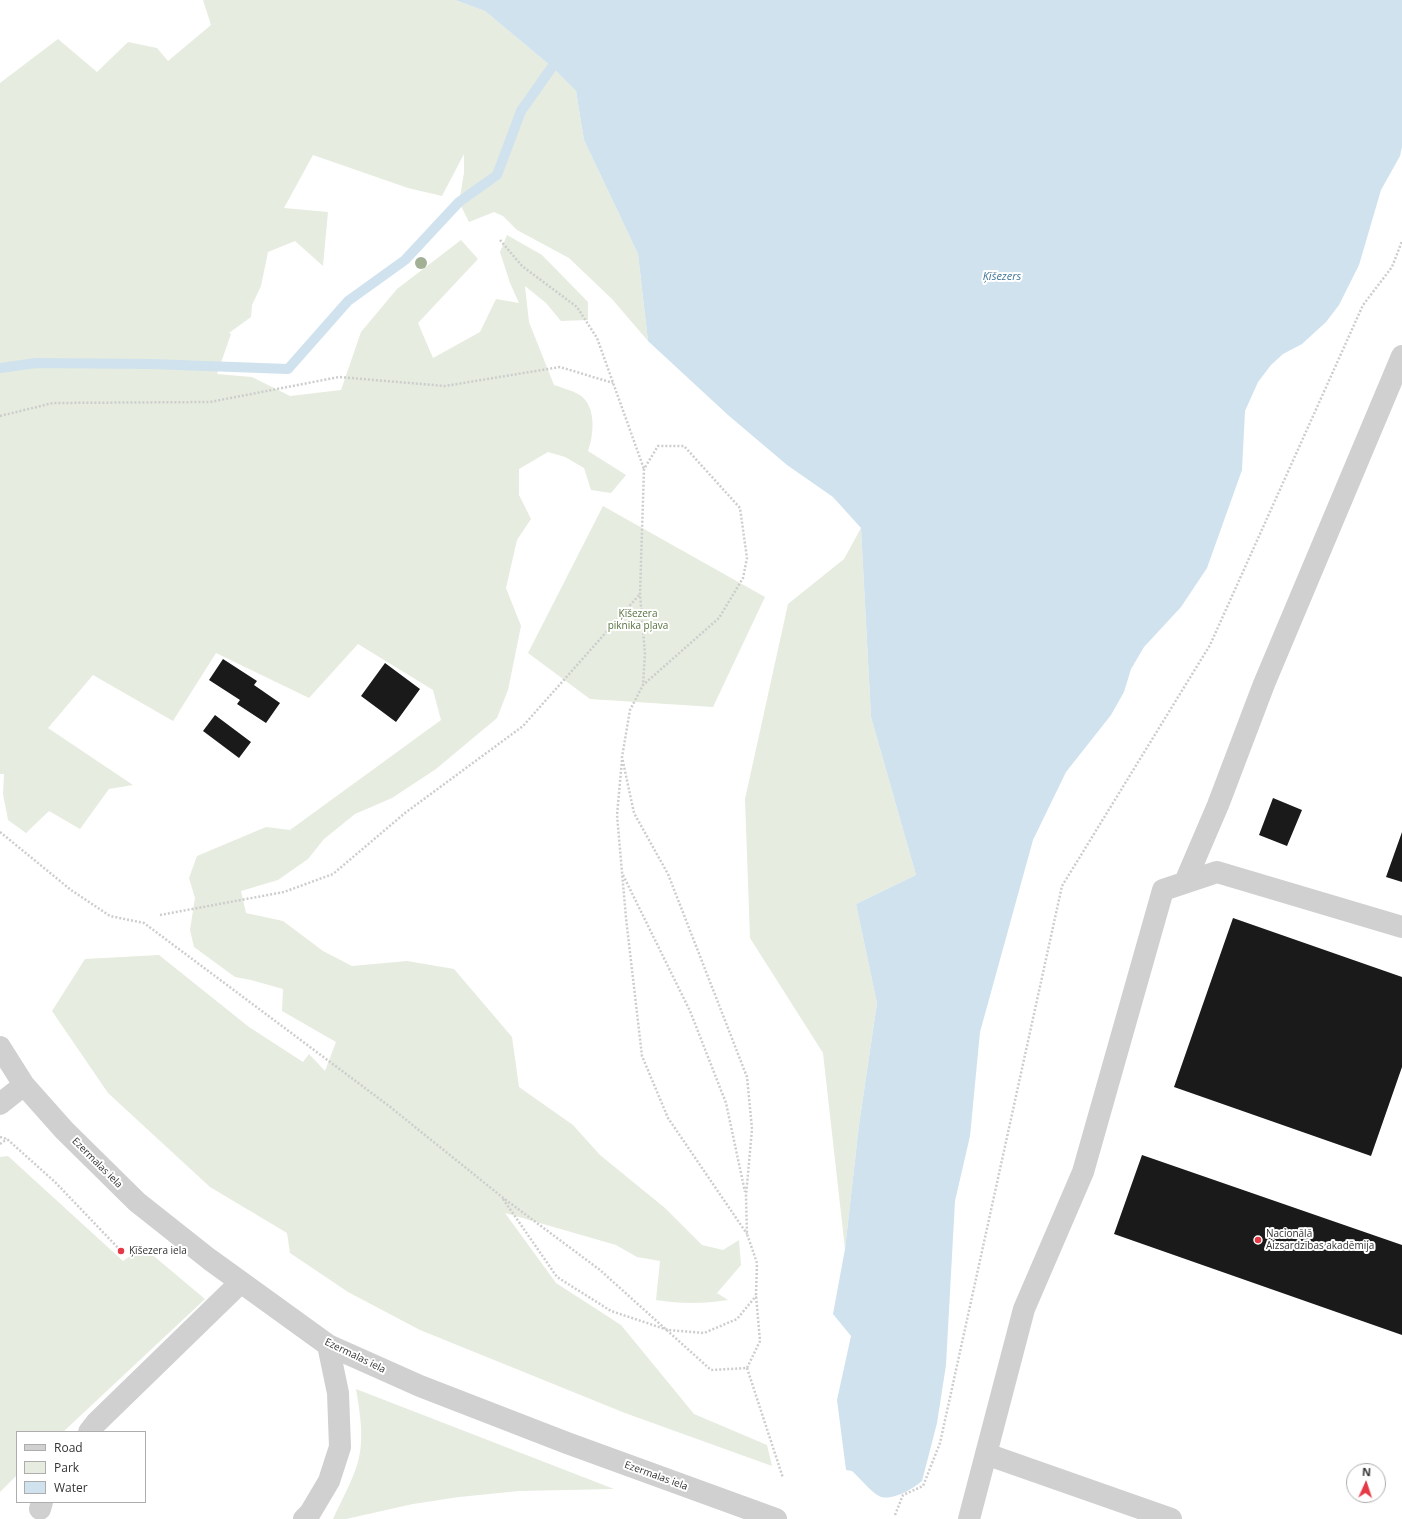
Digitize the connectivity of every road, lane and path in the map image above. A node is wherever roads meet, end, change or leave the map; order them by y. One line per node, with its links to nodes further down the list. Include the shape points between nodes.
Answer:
1 (500, 240): 4 (path, via 522,266 577,307 597,338)
2 (1402, 241): 33 (path, via 1392,267 1363,305 1210,645 1062,886 940,1443 923,1486 904,1495)
3 (1402, 356): 12 (street, via 1264,684 1218,805)
4 (613, 383): 5 (path, via 560,367 445,386 339,378 210,402 53,402); 6 (path)
5 (0, 416)
6 (644, 469): 7 (path); 8 (path, via 658,446 684,446 740,508 747,558 743,578 719,618)
7 (640, 594): 8 (path, via 645,654); 13 (path, via 524,726 405,813 333,874 284,892)
8 (643, 685): 9 (path, via 630,710)
9 (622, 757): 11 (path, via 617,815); 21 (path, via 634,814 668,874 747,1077 752,1129)
10 (0, 832): 22 (path, via 71,890 110,916 144,923 389,1106)
11 (622, 873): 21 (path, via 690,1011 726,1103); 23 (path, via 642,1056 668,1118)
12 (1185, 882): 14 (street, via 1217,872); 31 (street, via 1163,890 1083,1172 1024,1309)
13 (160, 915)
14 (1402, 927)
15 (0, 1047): 16 (street, Ezermalas iela)
16 (24, 1085): 17 (street); 25 (street, Ezermalas iela, via 64,1130 137,1202)
17 (0, 1104)
18 (0, 1137): 19 (path)
19 (7, 1139): 20 (path); 24 (path, via 55,1182)
20 (0, 1144)
21 (746, 1196): 23 (path)
22 (502, 1197): 27 (path, via 600,1270); 27 (path, via 558,1277 611,1311)
23 (747, 1234): 26 (path, via 757,1264)
24 (121, 1251)
25 (241, 1282): 28 (street, Ezermalas iela); 30 (street)
26 (756, 1296): 27 (path, via 737,1319 704,1333); 29 (path, via 760,1340)
27 (668, 1330): 29 (path, via 711,1370)
28 (328, 1345): 34 (street, via 338,1393 340,1447 329,1481); 35 (street, Ezermalas iela, via 428,1389 567,1443)
29 (747, 1368): 32 (path)
30 (90, 1431)
31 (986, 1454): 36 (street); 37 (street)
32 (783, 1478)
33 (895, 1515)
34 (304, 1519)
35 (776, 1519)
36 (969, 1519)
37 (1171, 1519)

